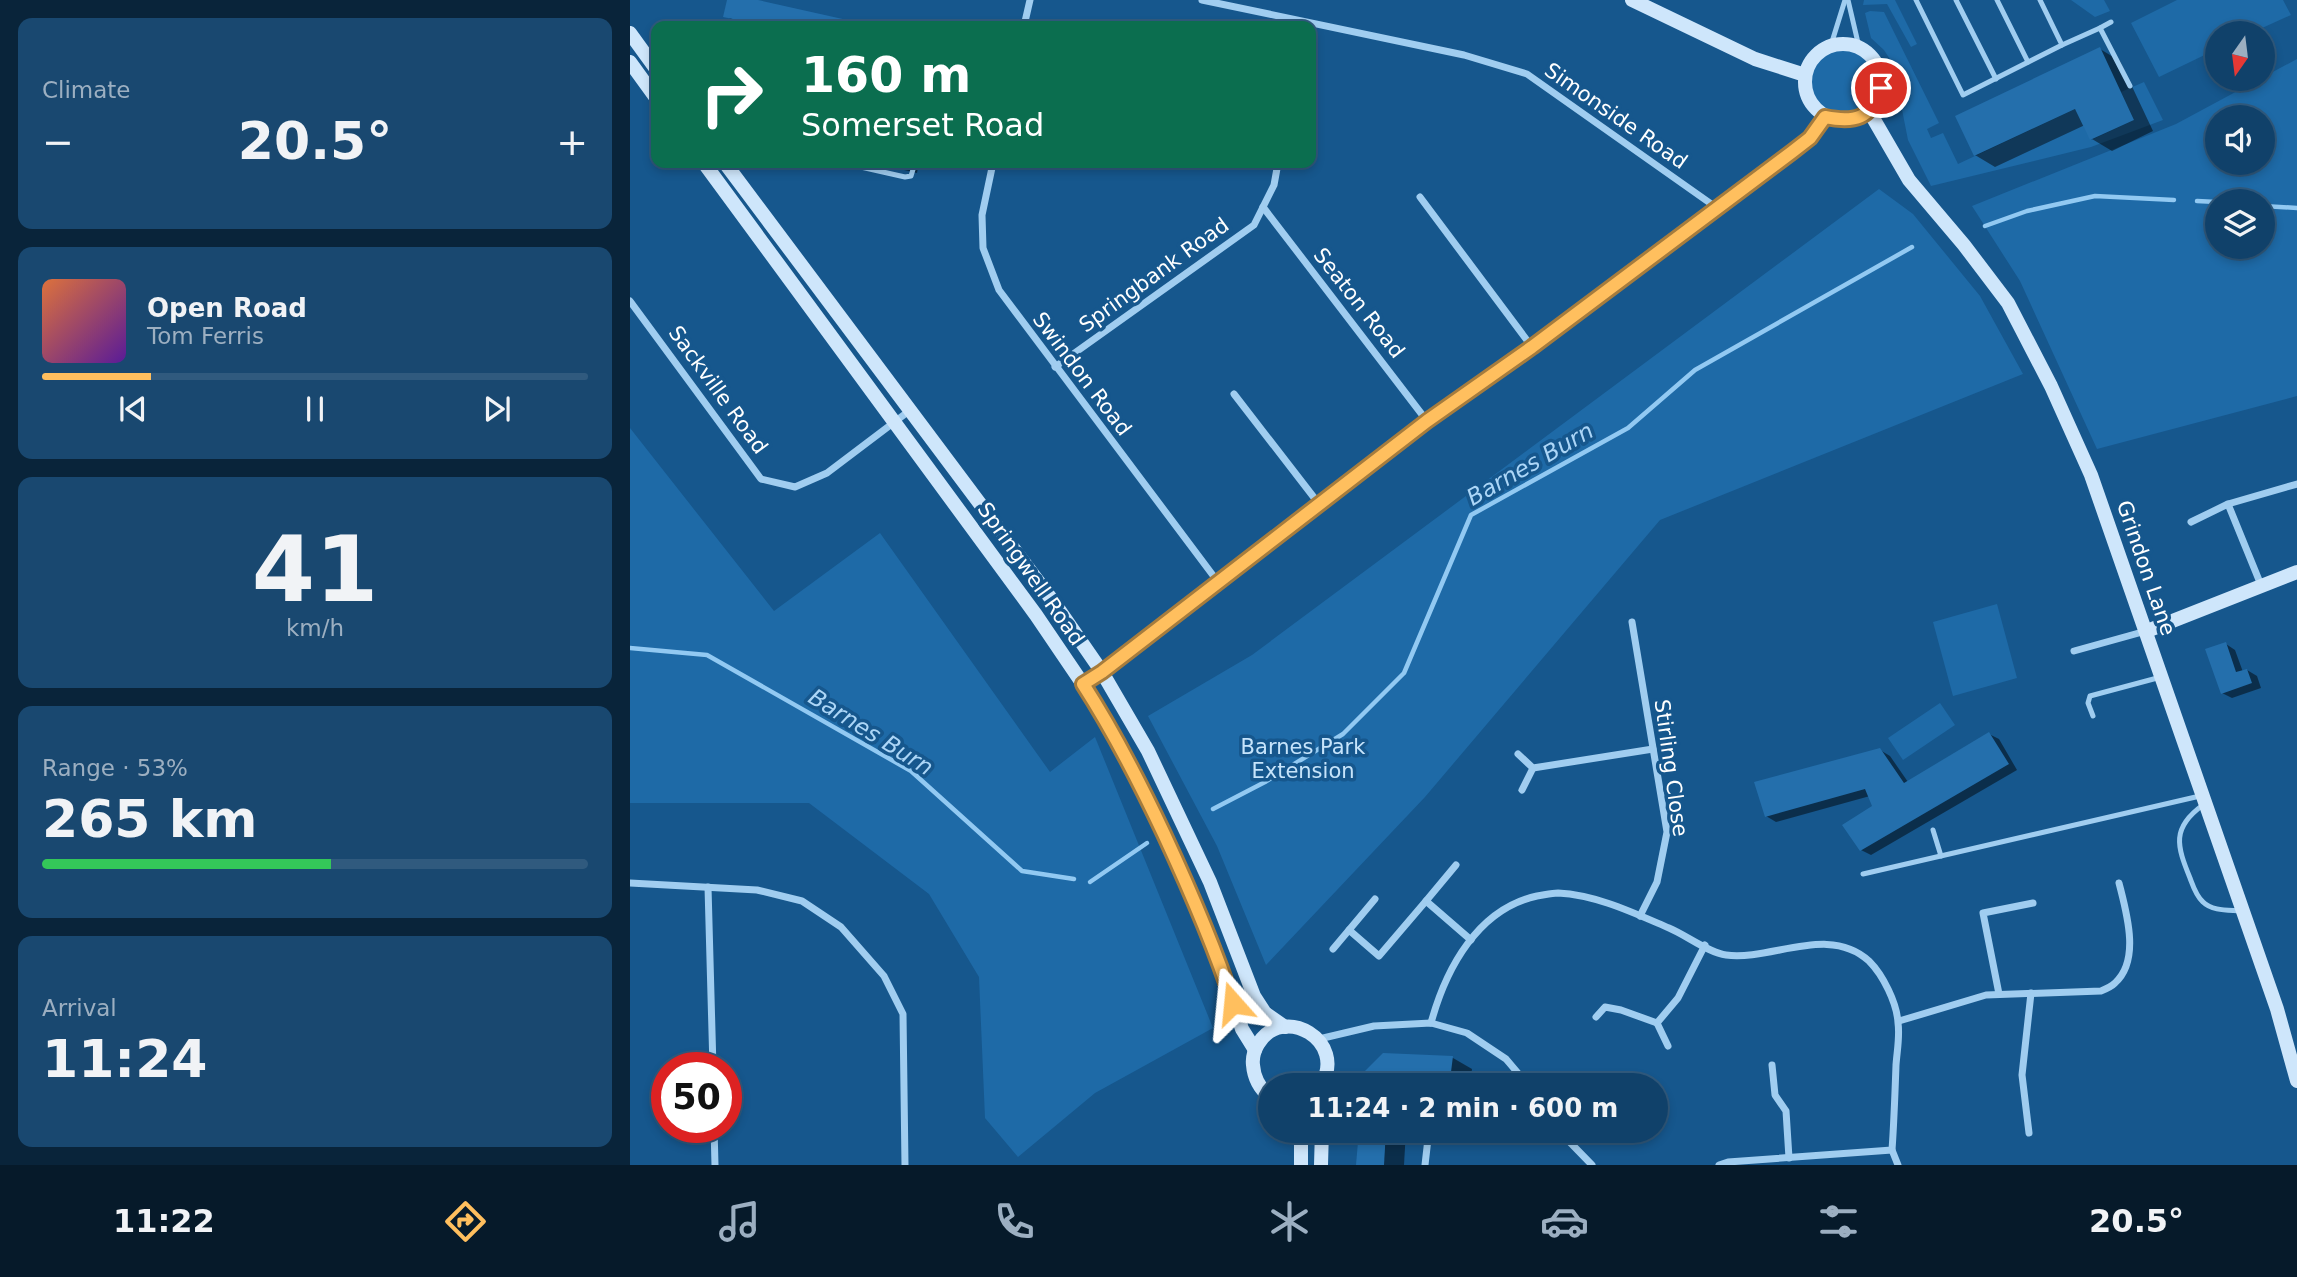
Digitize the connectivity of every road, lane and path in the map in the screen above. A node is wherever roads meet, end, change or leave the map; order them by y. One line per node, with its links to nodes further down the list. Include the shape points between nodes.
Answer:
1 (1030, 0): 9 (street)
2 (1202, 0): 10 (street, Simonside Road)
3 (1632, 0): 21 (street, via 1755,59)
4 (1847, 0): 16 (lane); 17 (lane)
5 (1916, 0): 22 (lane, via 1963,95)
6 (1956, 0): 22 (lane)
7 (1997, 0): 20 (lane)
8 (2040, 0): 15 (lane)
9 (1025, 21)
10 (1293, 21)
11 (2111, 22): 13 (lane)
12 (1316, 26): 35 (street, Simonside Road, via 1464,55 1527,74)
13 (2099, 28): 15 (lane); 23 (lane)
14 (630, 33): 19 (street)
15 (2062, 45): 20 (lane)
16 (1831, 46): 17 (street); 21 (street, via 1819,52)
17 (1859, 47): 25 (street, via 1873,57 1880,72 1881,88)
18 (630, 62): 24 (street)
19 (651, 62)
20 (2028, 62): 22 (lane)
21 (1805, 75): 26 (street, via 1811,105)
22 (1996, 79)
23 (2130, 86)
24 (651, 91)
25 (1869, 111): 26 (street, via 1845,121); 51 (street, Grindon Lane, via 1909,180 2008,303 2091,475)
26 (1825, 117): 35 (street, via 1810,138)
27 (708, 168): 42 (street, Springwell Road)
28 (729, 168): 40 (street, Springwell Road)
29 (877, 168): 30 (lane, via 905,177 911,176)
30 (913, 168)
31 (992, 168): 38 (street, Swindon Road, via 982,215 984,248 999,290)
32 (1278, 168): 34 (street, Springbank Road)
33 (1420, 197): 37 (street)
34 (1263, 207): 38 (street, Springbank Road, via 1254,225); 41 (street, Seaton Road)
35 (1718, 209): 37 (street)
36 (630, 300): 42 (street, Sackville Road, via 761,479 795,487 827,473)
37 (1532, 347): 41 (street)
38 (1055, 367): 48 (street, Swindon Road)
39 (1234, 394): 44 (street)
40 (909, 411): 42 (street, Sackville Road); 53 (street, Springwell Road)
41 (1427, 421): 44 (street)
42 (894, 422): 55 (street, Springwell Road)
43 (2297, 484): 45 (street)
44 (1319, 504): 48 (street)
45 (2228, 504): 46 (street); 49 (street)
46 (2191, 522)
47 (2297, 572): 49 (street)
48 (1218, 582): 53 (street)
49 (2262, 586): 51 (street)
50 (1632, 622): 57 (street, Stirling Close)
51 (2147, 631): 52 (street); 54 (street, Grindon Lane)
52 (2074, 651)
53 (1102, 672): 55 (street); 84 (street, Springwell Road, via 1179,813 1254,996 1265,1013)
54 (2161, 677): 56 (lane, via 2090,695); 61 (street, Grindon Lane)
55 (1083, 684): 87 (street, Springwell Road, via 1133,770 1186,879 1242,1029)
56 (2093, 716)
57 (1653, 749): 59 (street); 73 (street, Stirling Close, via 1667,832 1657,882)
58 (1518, 754): 59 (street)
59 (1533, 768): 60 (street)
60 (1522, 790)
61 (2204, 800): 63 (lane); 72 (street, Grindon Lane); 72 (lane, via 2182,828 2178,849 2204,904)
62 (1933, 830): 63 (lane)
63 (1941, 856): 65 (lane)
64 (1456, 865): 70 (street)
65 (1863, 874)
66 (630, 883): 68 (street)
67 (2119, 883): 78 (street, via 2129,924 2128,962 2116,982 2101,991)
68 (708, 887): 88 (street); 104 (street, via 757,890 802,901 841,927 884,976 903,1014)
69 (1375, 898): 74 (street)
70 (1426, 901): 74 (street, via 1379,956); 75 (street)
71 (2033, 903): 79 (street, via 1983,913)
72 (2243, 911): 92 (street, Grindon Lane)
73 (1640, 916): 75 (street, via 1592,898 1556,892 1521,900 1494,914); 76 (street)
74 (1349, 930): 77 (street)
75 (1471, 940): 82 (street, via 1440,991)
76 (1704, 945): 81 (street, via 1723,955 1752,956 1810,944 1841,946 1868,961 1884,982); 83 (street, via 1678,998)
77 (1333, 949)
78 (2031, 993): 79 (street); 94 (street, via 2022,1075)
79 (1999, 994): 81 (street)
80 (1596, 1017): 83 (street, via 1605,1007)
81 (1899, 1021): 100 (street)
82 (1432, 1023): 85 (street, via 1374,1026); 91 (street, via 1466,1033 1506,1059)
83 (1657, 1023): 86 (street)
84 (1285, 1027): 85 (street, Springwell Road, via 1304,1029); 87 (street, via 1270,1032)
85 (1319, 1039): 90 (street, via 1328,1058)
86 (1668, 1046)
87 (1255, 1050): 93 (street, Springwell Road, via 1252,1060)
88 (713, 1052)
89 (1772, 1065): 101 (street, via 1775,1095 1786,1111)
90 (1327, 1073)
91 (1518, 1073)
92 (2297, 1081)
93 (1258, 1083)
94 (2029, 1133)
95 (714, 1143): 103 (street)
96 (1301, 1143): 105 (street)
97 (1322, 1143): 106 (street)
98 (1428, 1143): 107 (street)
99 (1570, 1143): 102 (street)
100 (1892, 1150): 101 (street); 109 (street)
101 (1789, 1157): 108 (street)
102 (1589, 1164)
103 (715, 1165)
104 (905, 1165)
105 (1301, 1165)
106 (1321, 1165)
107 (1425, 1165)
108 (1719, 1165)
109 (1898, 1165)

